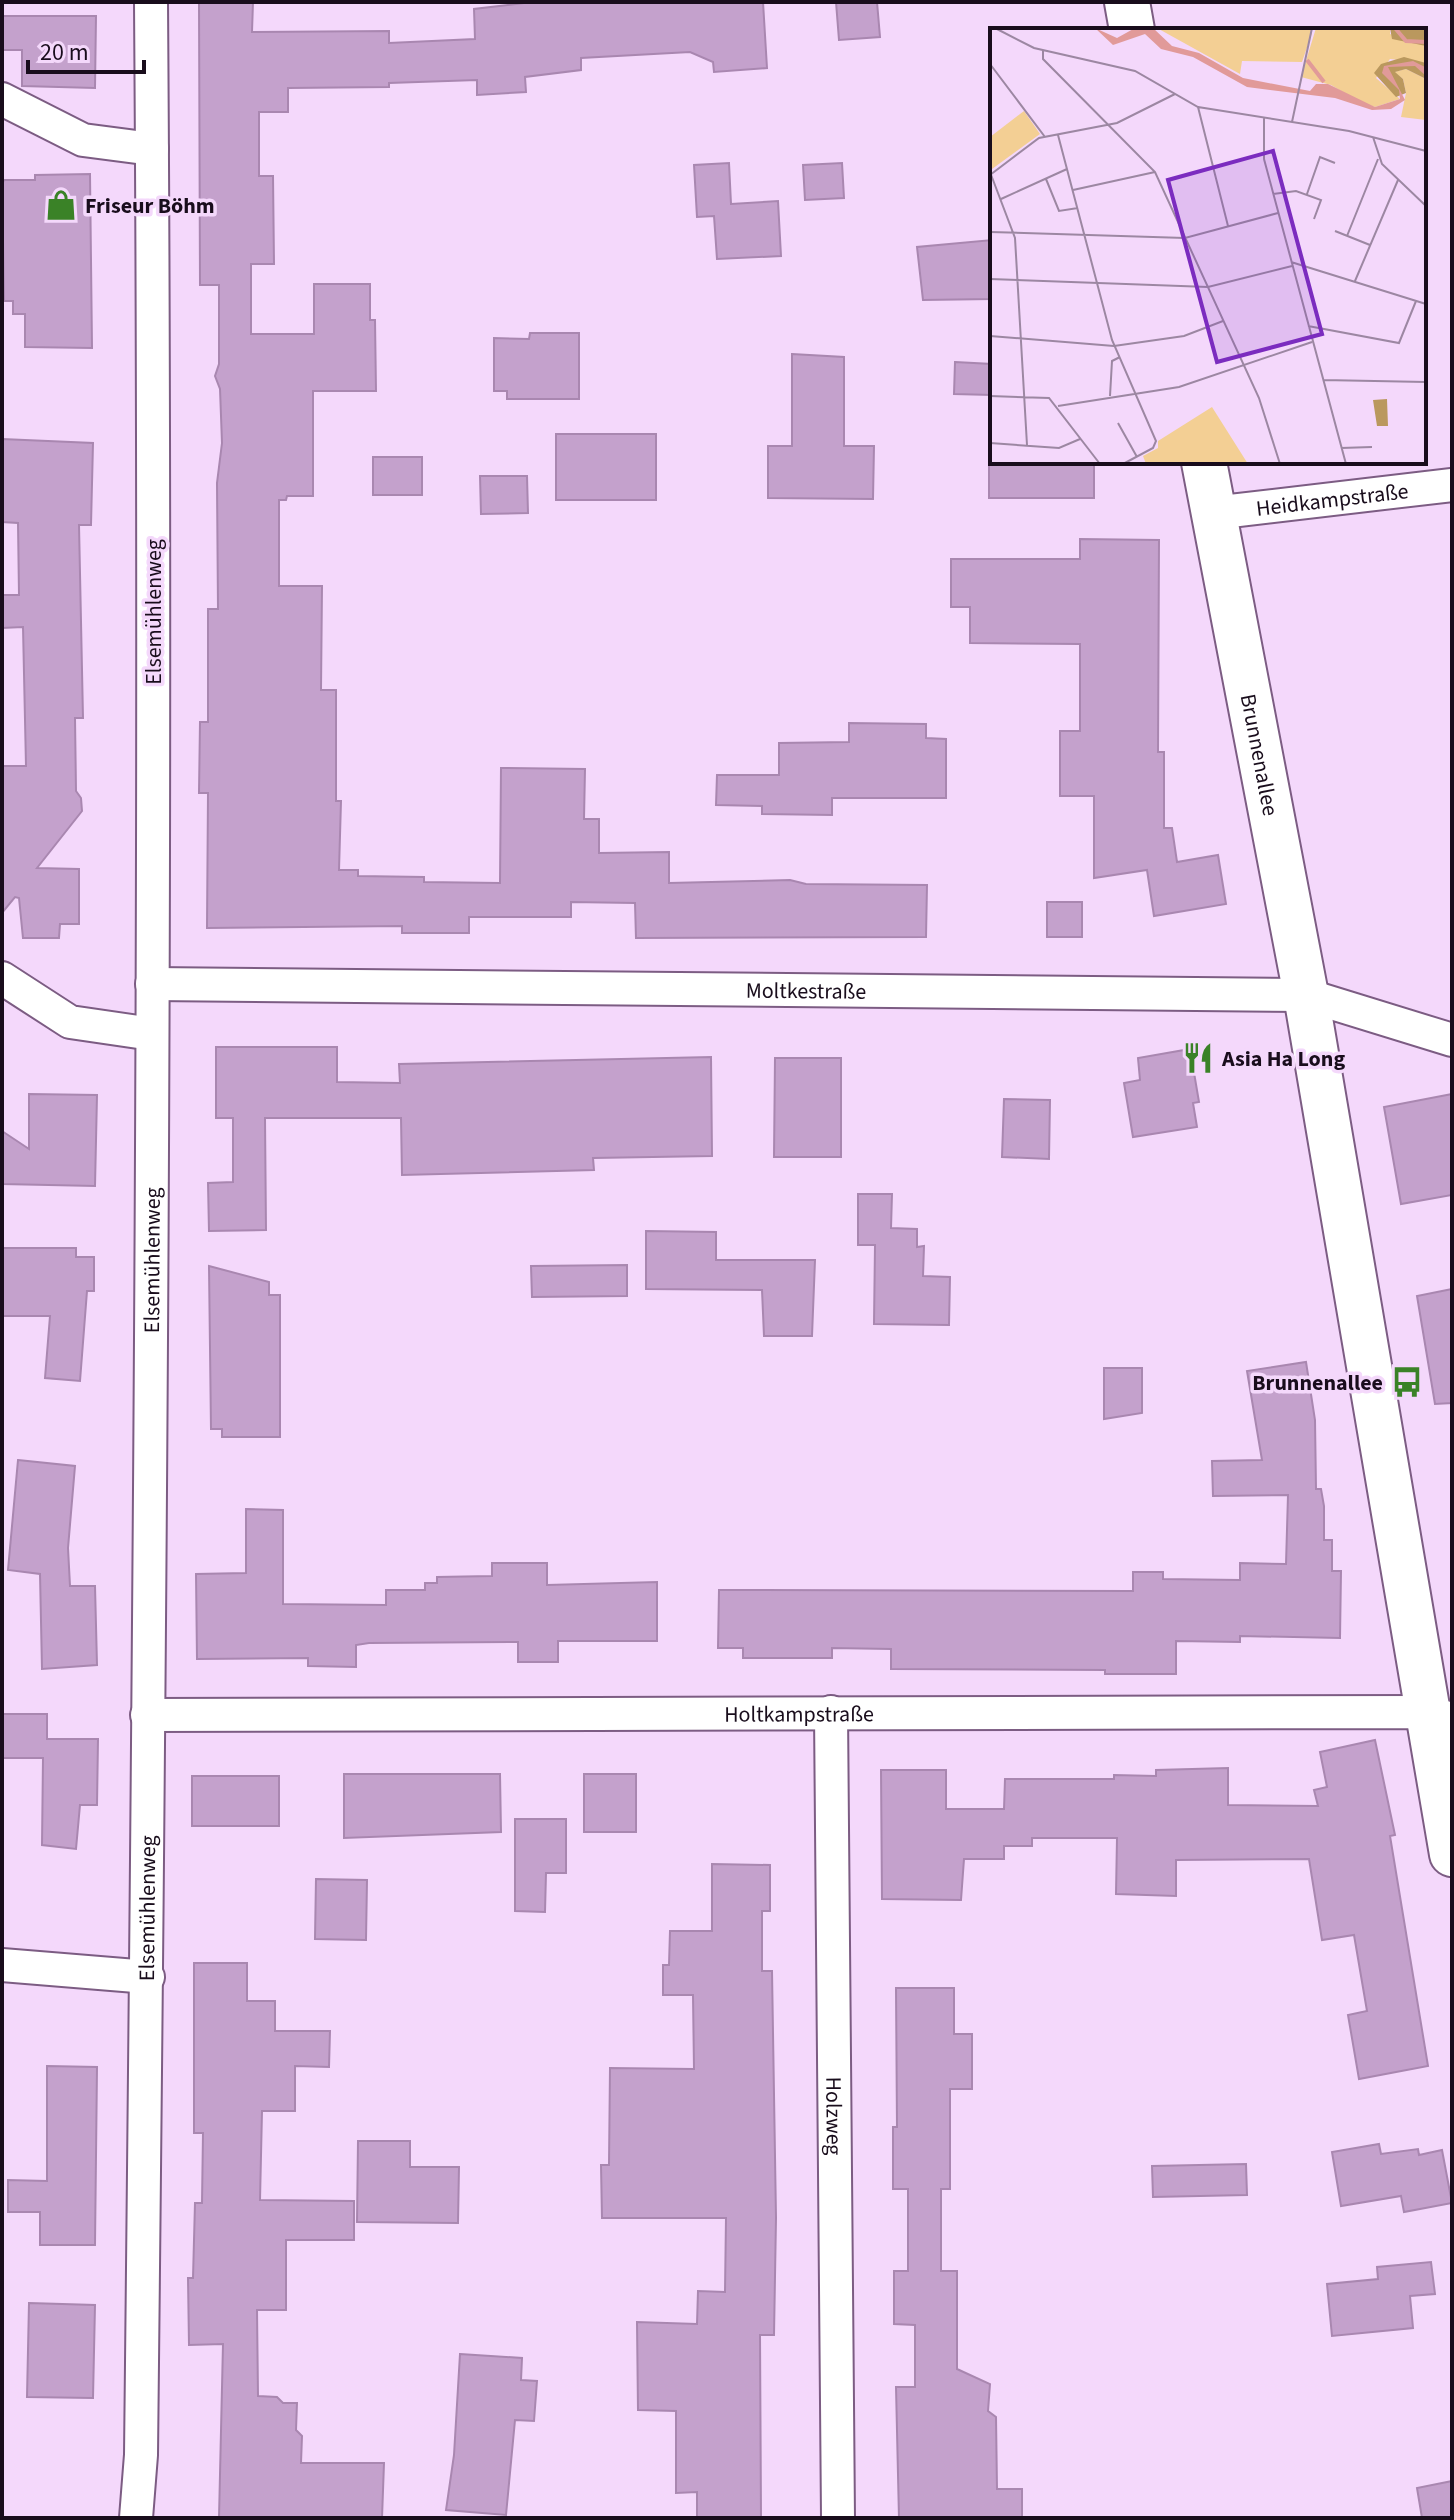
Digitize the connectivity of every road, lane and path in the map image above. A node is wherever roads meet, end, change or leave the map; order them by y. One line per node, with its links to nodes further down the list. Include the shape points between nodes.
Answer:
1 (151, 2): 5 (street, Elsemühlenweg)
2 (1127, 2): 3 (street)
3 (1132, 28)
4 (2, 99): 5 (street, via 83,140)
5 (152, 149): 10 (street, Elsemühlenweg)
6 (1204, 464): 8 (street, Brunnenallee)
7 (1452, 485): 8 (street, Heidkampstraße)
8 (1213, 513): 11 (street, Brunnenallee)
9 (2, 978): 12 (street, via 70,1022)
10 (152, 984): 11 (street, Moltkestraße); 12 (street, Elsemühlenweg)
11 (1306, 995): 13 (street, Moltkestraße); 16 (street, Brunnenallee)
12 (152, 1034): 15 (street, Elsemühlenweg)
13 (1452, 1040)
14 (831, 1712): 15 (street, Holtkampstraße); 16 (street, Holtkampstraße); 21 (street, Holzweg)
15 (147, 1715): 19 (street, Elsemühlenweg)
16 (1440, 1715): 17 (street, Brunnenallee)
17 (1452, 1854)
18 (2, 1965): 19 (street)
19 (148, 1977): 20 (street, Elsemühlenweg)
20 (136, 2518)
21 (838, 2518)

